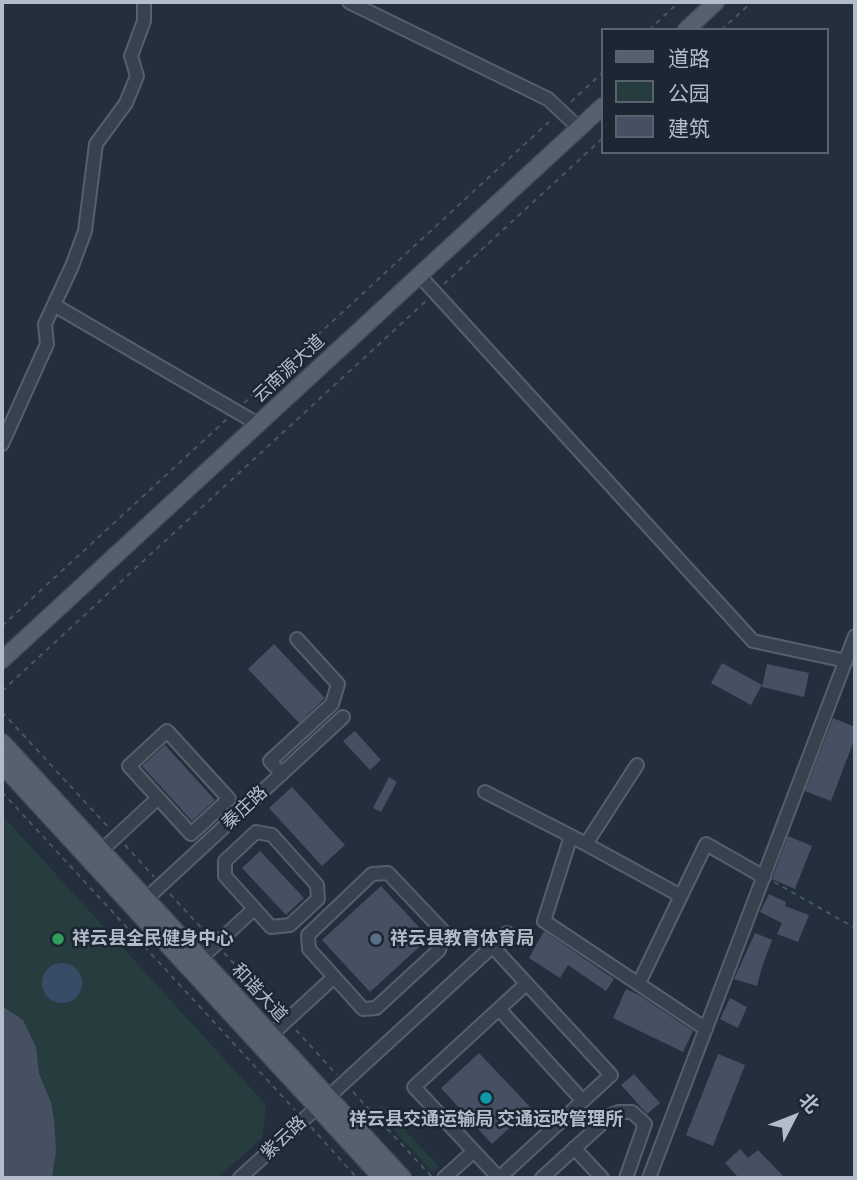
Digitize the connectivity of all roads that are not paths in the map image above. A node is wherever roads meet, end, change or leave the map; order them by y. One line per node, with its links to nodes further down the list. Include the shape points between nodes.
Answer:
1 (144, 2): 8 (street, via 144,21 131,56 137,76 126,103 96,144 85,231)
2 (349, 2): 6 (street, via 548,99)
3 (716, 2): 4 (main road)
4 (688, 28)
5 (602, 107): 6 (main road, 云南源大道)
6 (579, 128): 7 (main road, 云南源大道)
7 (419, 275): 9 (main road, 云南源大道); 14 (street, via 753,641)
8 (54, 305): 9 (street); 10 (street, via 45,324 47,344)
9 (258, 424): 13 (main road, 云南源大道)
10 (2, 444)
11 (855, 636): 14 (street)
12 (298, 639): 19 (street, via 338,684 332,704 270,761)
13 (2, 660)
14 (846, 661): 25 (street)
15 (343, 718): 19 (street, 秦庄路)
16 (2, 742): 24 (main road, 和谐大道)
17 (2, 765): 39 (main road, 和谐大道)
18 (637, 765): 23 (street)
19 (282, 774): 27 (street, 秦庄路)
20 (485, 792): 22 (street)
21 (158, 798): 21 (street, via 129,766 167,731 229,799 191,834); 24 (street)
22 (572, 836): 23 (street); 33 (street, via 544,921)
23 (586, 844): 26 (street)
24 (102, 850): 27 (main road, 和谐大道)
25 (764, 877): 26 (street, via 706,845); 36 (street)
26 (681, 896): 33 (street)
27 (146, 899): 31 (main road, 和谐大道)
28 (254, 909): 28 (street, via 271,927 290,925 318,899 317,885 272,835 256,832 225,861 225,876); 31 (street)
29 (507, 933): 30 (street, 紫云路)
30 (492, 946): 34 (street); 39 (street, 紫云路)
31 (201, 958): 37 (main road, 和谐大道)
32 (333, 978): 32 (street, via 362,1009 376,1008 439,950 444,932 388,873 372,874 308,934 309,950); 37 (street)
33 (639, 983): 36 (street)
34 (526, 984): 35 (street); 38 (street, via 611,1075)
35 (499, 1009): 38 (street); 41 (street, via 414,1087)
36 (706, 1029): 49 (street)
37 (271, 1035): 39 (main road, 和谐大道)
38 (583, 1101): 41 (street, via 499,1178)
39 (323, 1102): 42 (street, 紫云路); 43 (main road, 和谐大道); 44 (main road, 和谐大道)
40 (574, 1148): 46 (street); 47 (street); 48 (street, via 611,1115 632,1112 645,1124)
41 (474, 1151): 45 (street)
42 (240, 1178)
43 (382, 1178)
44 (403, 1178)
45 (444, 1178)
46 (542, 1178)
47 (602, 1178)
48 (626, 1178)
49 (649, 1178)

